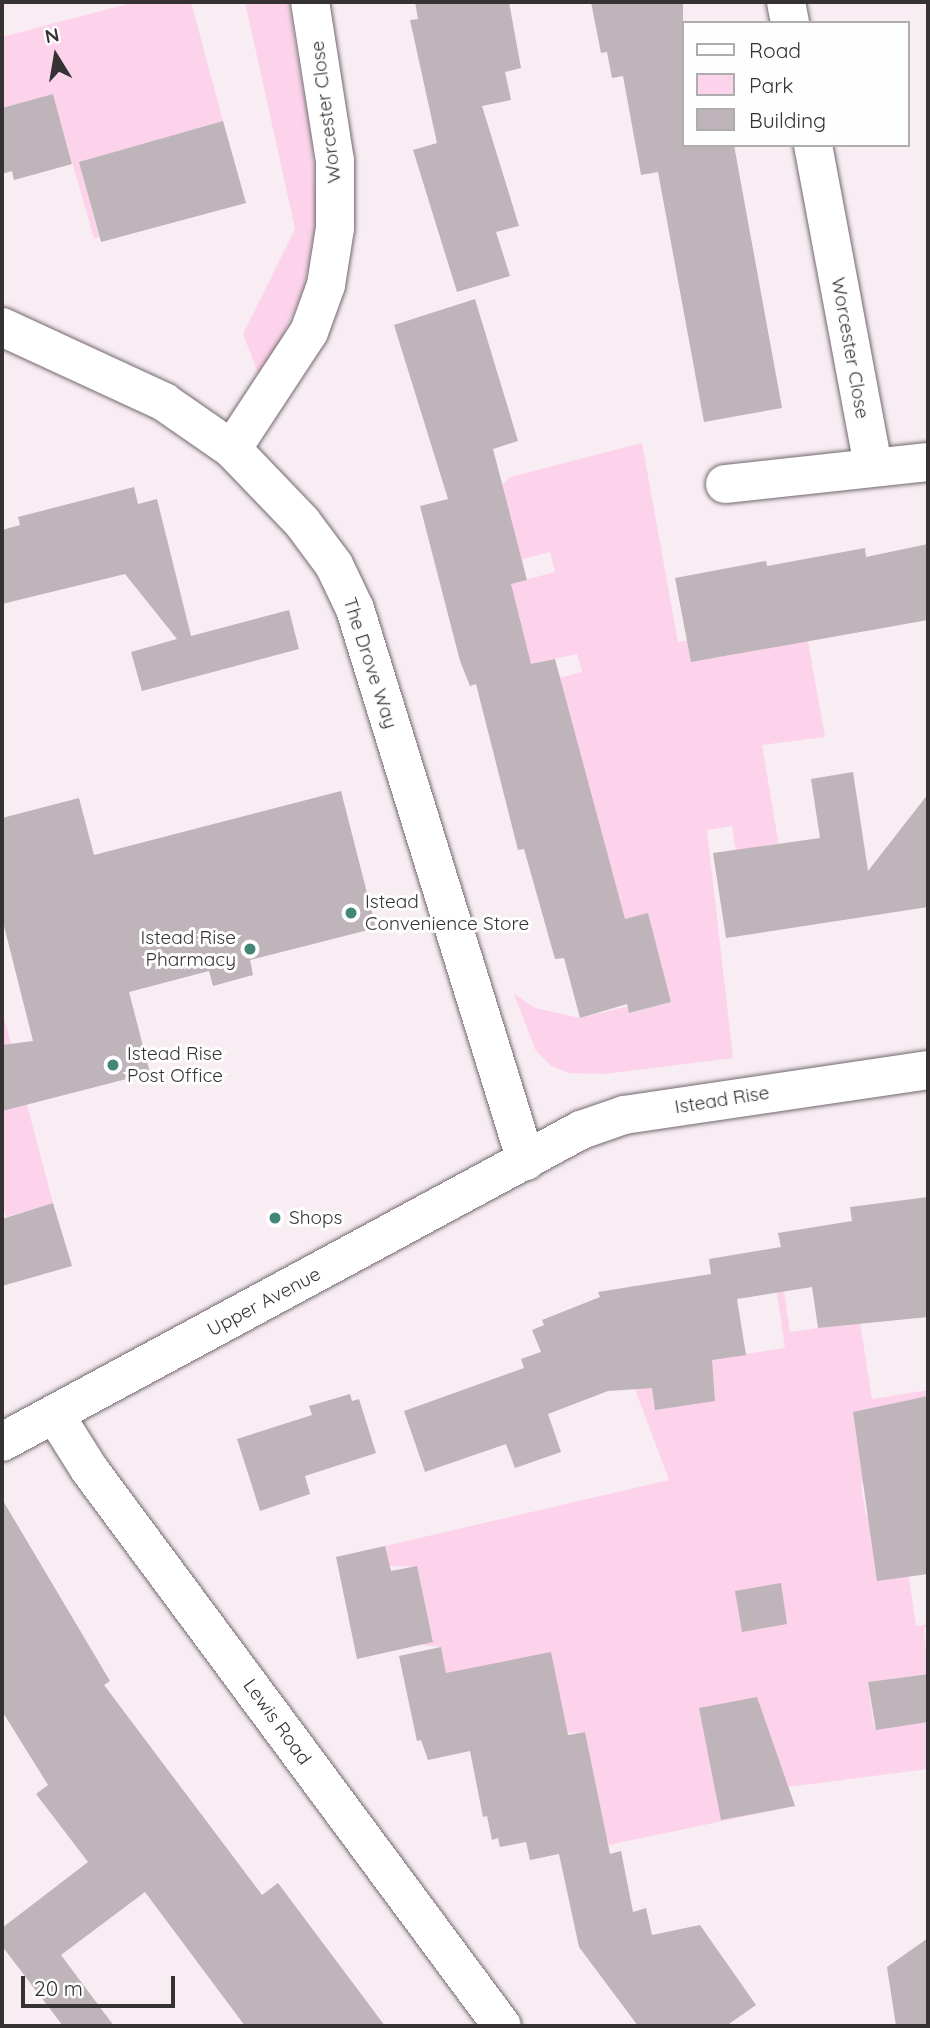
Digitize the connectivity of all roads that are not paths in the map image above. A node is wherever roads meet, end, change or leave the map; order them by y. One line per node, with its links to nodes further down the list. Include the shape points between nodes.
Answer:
1 (310, 2): 6 (street, Worcester Close, via 324,68 335,176 335,228 326,285 309,332)
2 (786, 2): 3 (street)
3 (790, 21)
4 (813, 147): 8 (street, Worcester Close)
5 (2, 327): 6 (street, The Drove Way, via 164,402)
6 (232, 449): 11 (street, The Drove Way, via 302,522 334,565 355,609)
7 (928, 462): 8 (street)
8 (873, 467): 9 (street)
9 (725, 484)
10 (928, 1070): 11 (street, Istead Rise, via 624,1115 581,1130)
11 (526, 1161): 12 (street, Upper Avenue)
12 (55, 1415): 13 (street, Upper Avenue); 14 (street, Lewis Road, via 89,1469)
13 (2, 1442)
14 (502, 2026)

